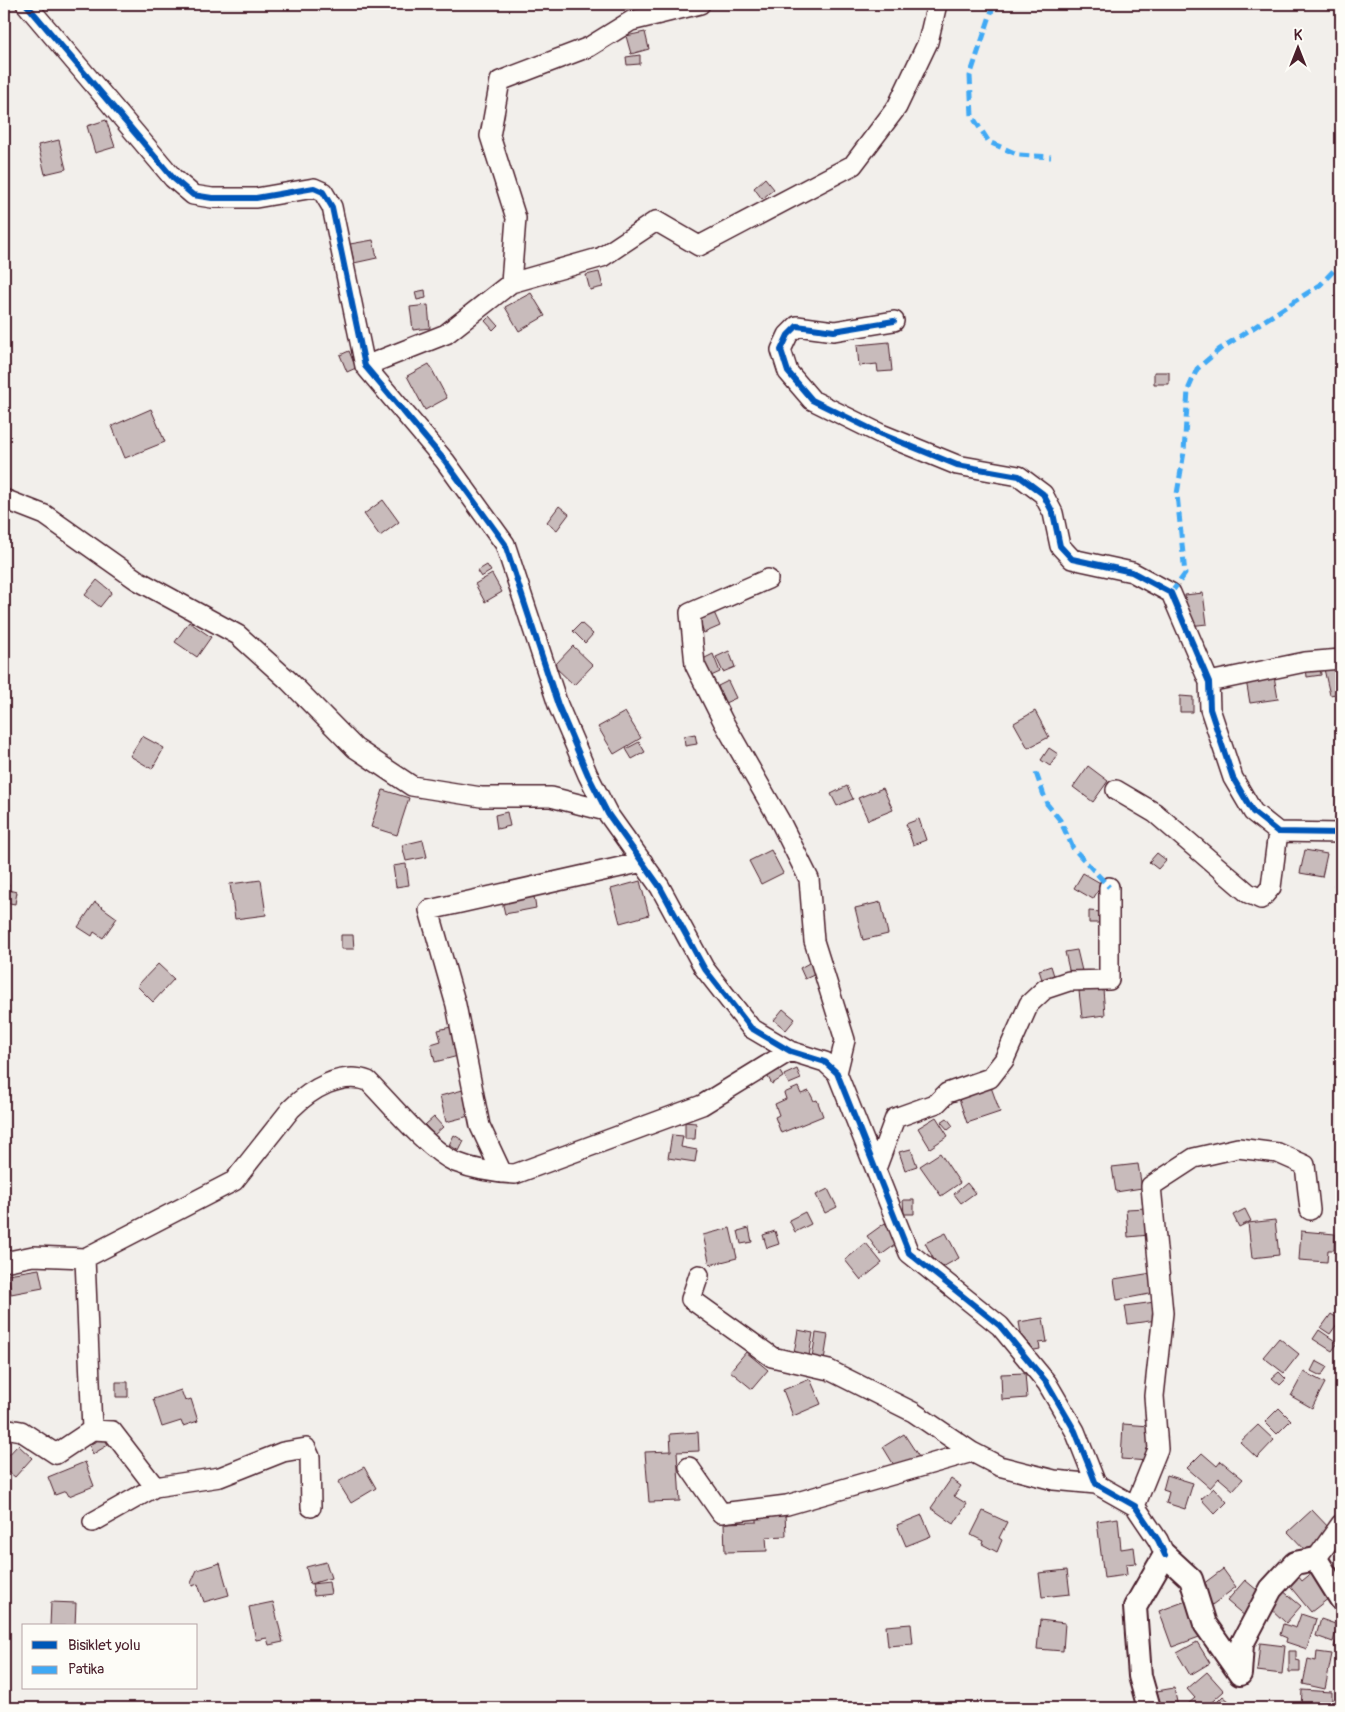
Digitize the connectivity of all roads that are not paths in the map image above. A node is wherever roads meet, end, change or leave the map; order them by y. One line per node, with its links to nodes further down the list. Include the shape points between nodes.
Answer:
1 (26, 4): 6 (street, via 173,178 193,194 212,198 256,198 314,188 323,192 332,207)
2 (700, 4): 4 (street, via 631,21 589,47 500,81 490,136 516,218)
3 (936, 4): 4 (street, via 928,42 897,107 853,165 699,246 656,221 602,257)
4 (511, 283): 6 (street, via 446,334)
5 (894, 321): 10 (street, via 834,331 798,326 788,335 781,350 788,372 812,400 881,434 957,465 1019,476 1044,494 1053,513 1060,546 1072,559 1132,572 1171,593)
6 (365, 366): 12 (street, via 445,461 505,544 558,706)
7 (4, 499): 12 (street, via 45,515 137,580 238,635 289,681 354,748 412,786 481,797 551,797)
8 (768, 579): 18 (street, via 690,613 695,665 809,879 814,941 845,1040)
9 (1341, 660): 10 (street, via 1305,662)
10 (1209, 682): 13 (street, via 1210,709 1233,778 1253,812)
11 (1116, 790): 13 (street, via 1155,814 1248,893 1261,899 1270,887)
12 (606, 811): 15 (street)
13 (1278, 832): 14 (street)
14 (1341, 832)
15 (642, 862): 17 (street, via 660,887 704,968 751,1028); 20 (street, via 429,910 456,1005 480,1126)
16 (1109, 887): 19 (street, via 1109,980 1069,980 1045,989 1029,1004 1004,1060 990,1078 947,1093 937,1103 895,1118)
17 (790, 1051): 18 (street, via 825,1062); 20 (street, via 702,1105 515,1174)
18 (838, 1073): 19 (street)
19 (876, 1169): 29 (street, via 908,1253 1000,1326 1047,1384 1075,1431)
20 (502, 1173): 22 (street, via 489,1173 454,1162 433,1147 368,1081 356,1077 337,1079 296,1104 234,1182)
21 (1310, 1210): 31 (street, via 1305,1165 1278,1153 1238,1148 1194,1158 1151,1186 1163,1313 1154,1396 1158,1449)
22 (85, 1258): 23 (street, via 33,1256); 26 (street)
23 (4, 1262)
24 (699, 1275): 27 (street, via 691,1299 772,1357 829,1370 913,1412)
25 (4, 1428): 26 (street, via 21,1431 56,1454)
26 (92, 1430): 30 (street, via 112,1431)
27 (972, 1452): 28 (street, via 786,1505 721,1514); 29 (street, via 999,1466 1054,1480)
28 (689, 1467)
29 (1096, 1484): 31 (street)
30 (155, 1487): 32 (street, via 220,1478 283,1452 306,1448 310,1457); 33 (street)
31 (1135, 1506): 35 (street)
32 (311, 1507)
33 (94, 1522)
34 (1341, 1524): 36 (street)
35 (1165, 1555): 36 (street, via 1191,1579 1205,1624 1240,1674 1242,1644 1271,1589 1295,1564); 38 (street, via 1135,1607 1140,1676)
36 (1316, 1559): 37 (street)
37 (1341, 1600)
38 (1149, 1708)

